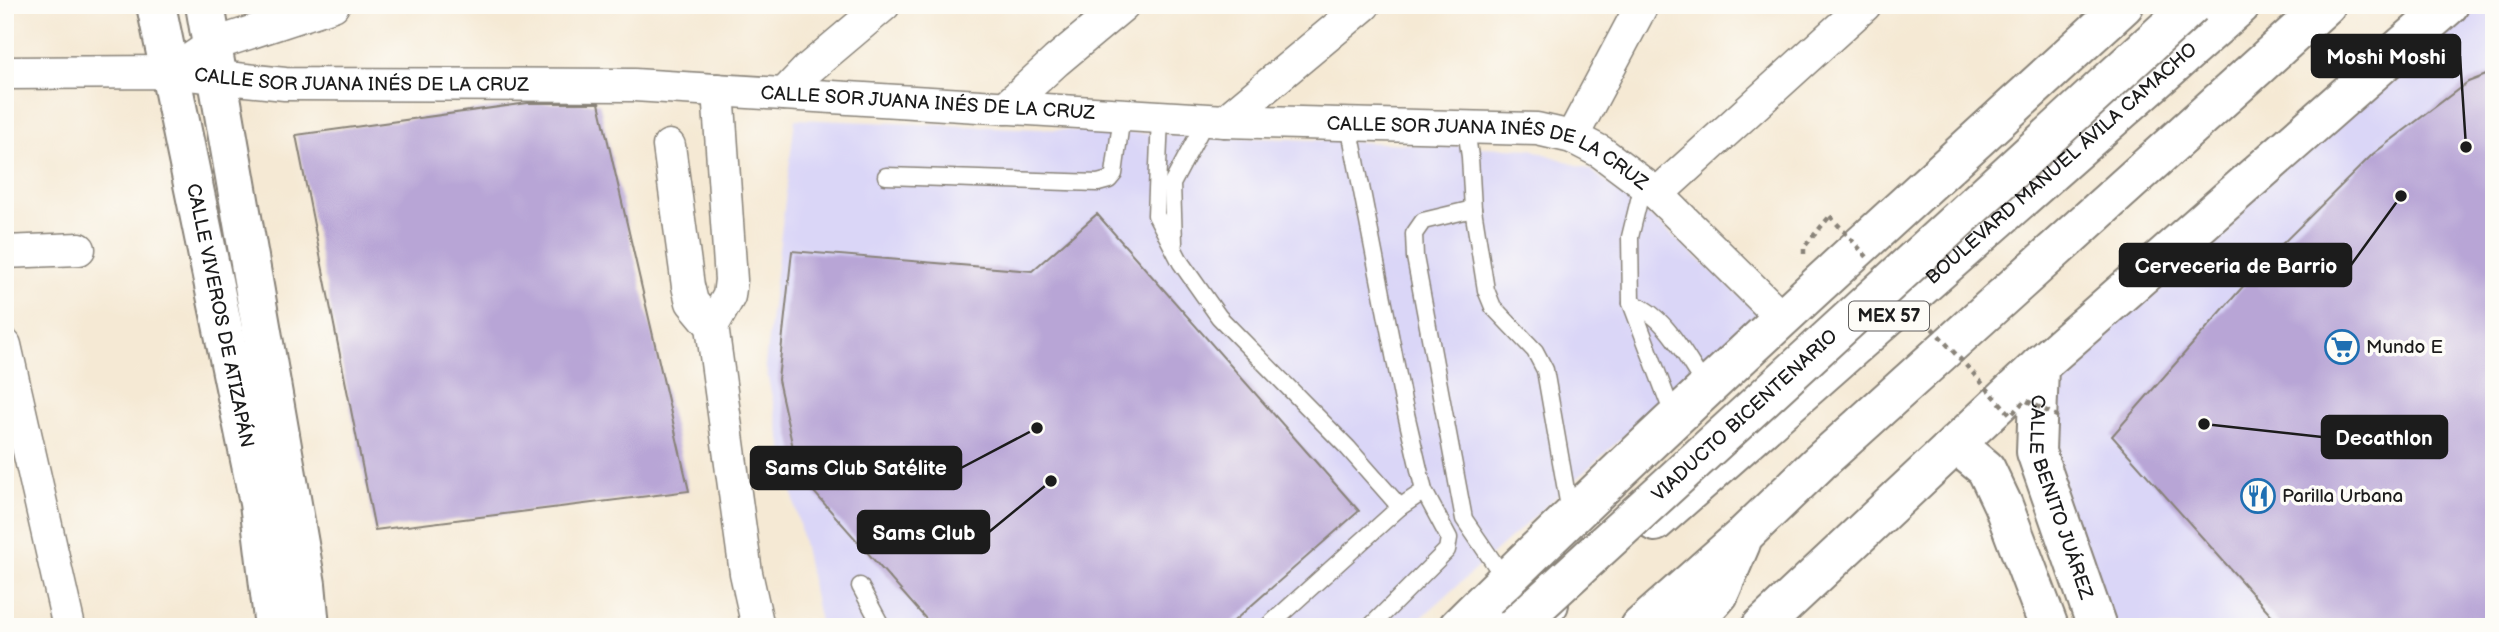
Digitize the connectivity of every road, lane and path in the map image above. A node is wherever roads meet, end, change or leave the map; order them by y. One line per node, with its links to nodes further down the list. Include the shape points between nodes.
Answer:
1 (156, 5): 16 (main road, CALLE VIVEROS DE ATIZAPÁN)
2 (205, 5): 15 (main road, CALLE VIVEROS DE ATIZAPÁN)
3 (333, 5): 15 (street)
4 (884, 5): 19 (street)
5 (1123, 5): 21 (street)
6 (1364, 5): 24 (street)
7 (1642, 5): 27 (street)
8 (1865, 5): 30 (street)
9 (2124, 5): 39 (main road)
10 (2159, 5): 20 (main road)
11 (2192, 5): 63 (main road, VIADUCTO BICENTENARIO, bridge)
12 (2241, 5): 20 (main road, BOULEVARD MANUEL ÁVILA CAMACHO / MEX 57)
13 (2326, 5): 50 (main road, MEX 57)
14 (2449, 5): 42 (main road)
15 (215, 62): 16 (street); 18 (street, CALLE SOR JUANA INÉS DE LA CRUZ, via 285,84 634,85); 58 (main road, CALLE VIVEROS DE ATIZAPÁN, via 304,570)
16 (169, 72): 17 (street, CALLE SOR JUANA INÉS DE LA CRUZ); 57 (main road, CALLE VIVEROS DE ATIZAPÁN, via 259,503)
17 (5, 74)
18 (718, 90): 19 (street, CALLE SOR JUANA INÉS DE LA CRUZ); 40 (street, via 731,281 729,296)
19 (784, 94): 21 (street, CALLE SOR JUANA INÉS DE LA CRUZ)
20 (2132, 101): 53 (main road, BOULEVARD MANUEL ÁVILA CAMACHO / MEX 57)
21 (1005, 107): 22 (street, CALLE SOR JUANA INÉS DE LA CRUZ)
22 (1122, 115): 23 (street, CALLE SOR JUANA INÉS DE LA CRUZ); 29 (lane, via 1114,174 1098,183)
23 (1160, 117): 24 (street, CALLE SOR JUANA INÉS DE LA CRUZ); 34 (lane, via 1156,215)
24 (1215, 121): 25 (street, CALLE SOR JUANA INÉS DE LA CRUZ); 34 (lane, via 1172,184)
25 (1349, 125): 26 (street, CALLE SOR JUANA INÉS DE LA CRUZ); 47 (lane)
26 (1466, 128): 27 (street, CALLE SOR JUANA INÉS DE LA CRUZ, via 1537,129); 31 (lane)
27 (1572, 137): 30 (street, CALLE SOR JUANA INÉS DE LA CRUZ, via 1601,152)
28 (669, 146): 40 (street, via 688,286 692,302)
29 (886, 176)
30 (1650, 189): 37 (lane, via 1630,237); 39 (street, CALLE SOR JUANA INÉS DE LA CRUZ)
31 (1473, 209): 49 (lane, via 1493,307 1535,351 1545,370); 51 (lane, via 1423,221 1413,234 1464,519)
32 (1804, 247): 36 (path, bridge, via 1830,216)
33 (79, 249): 35 (street)
34 (1174, 249): 48 (lane, via 1219,317 1348,447)
35 (5, 252)
36 (1875, 266)
37 (1631, 303): 43 (lane, via 1658,318); 45 (lane)
38 (1912, 306): 44 (path, bridge, via 2011,415 2025,400)
39 (1782, 317): 43 (main road)
40 (712, 326): 59 (street, via 746,573)
41 (5, 345): 56 (street)
42 (2039, 366): 46 (main road); 68 (main road, CALLE BENITO JUÁREZ, via 2036,452)
43 (1707, 389): 45 (main road)
44 (2059, 417)
45 (1675, 419): 49 (main road)
46 (1956, 444): 54 (main road); 67 (main road, via 1986,469)
47 (1424, 491): 48 (lane); 62 (lane, via 1449,538 1447,550)
48 (1400, 507): 61 (lane)
49 (1571, 519): 51 (main road)
50 (1744, 535): 65 (main road, MEX 57); 66 (main road, via 1719,594)
51 (1505, 579): 55 (main road)
52 (860, 586): 60 (lane)
53 (1568, 599): 55 (main road); 64 (main road, BOULEVARD MANUEL ÁVILA CAMACHO / MEX 57)
54 (1771, 622)
55 (1460, 626)
56 (69, 627)
57 (274, 627)
58 (310, 627)
59 (758, 627)
60 (882, 627)
61 (1267, 627)
62 (1370, 627)
63 (1514, 627)
64 (1538, 627)
65 (1640, 627)
66 (1690, 627)
67 (2049, 627)
68 (2096, 627)

